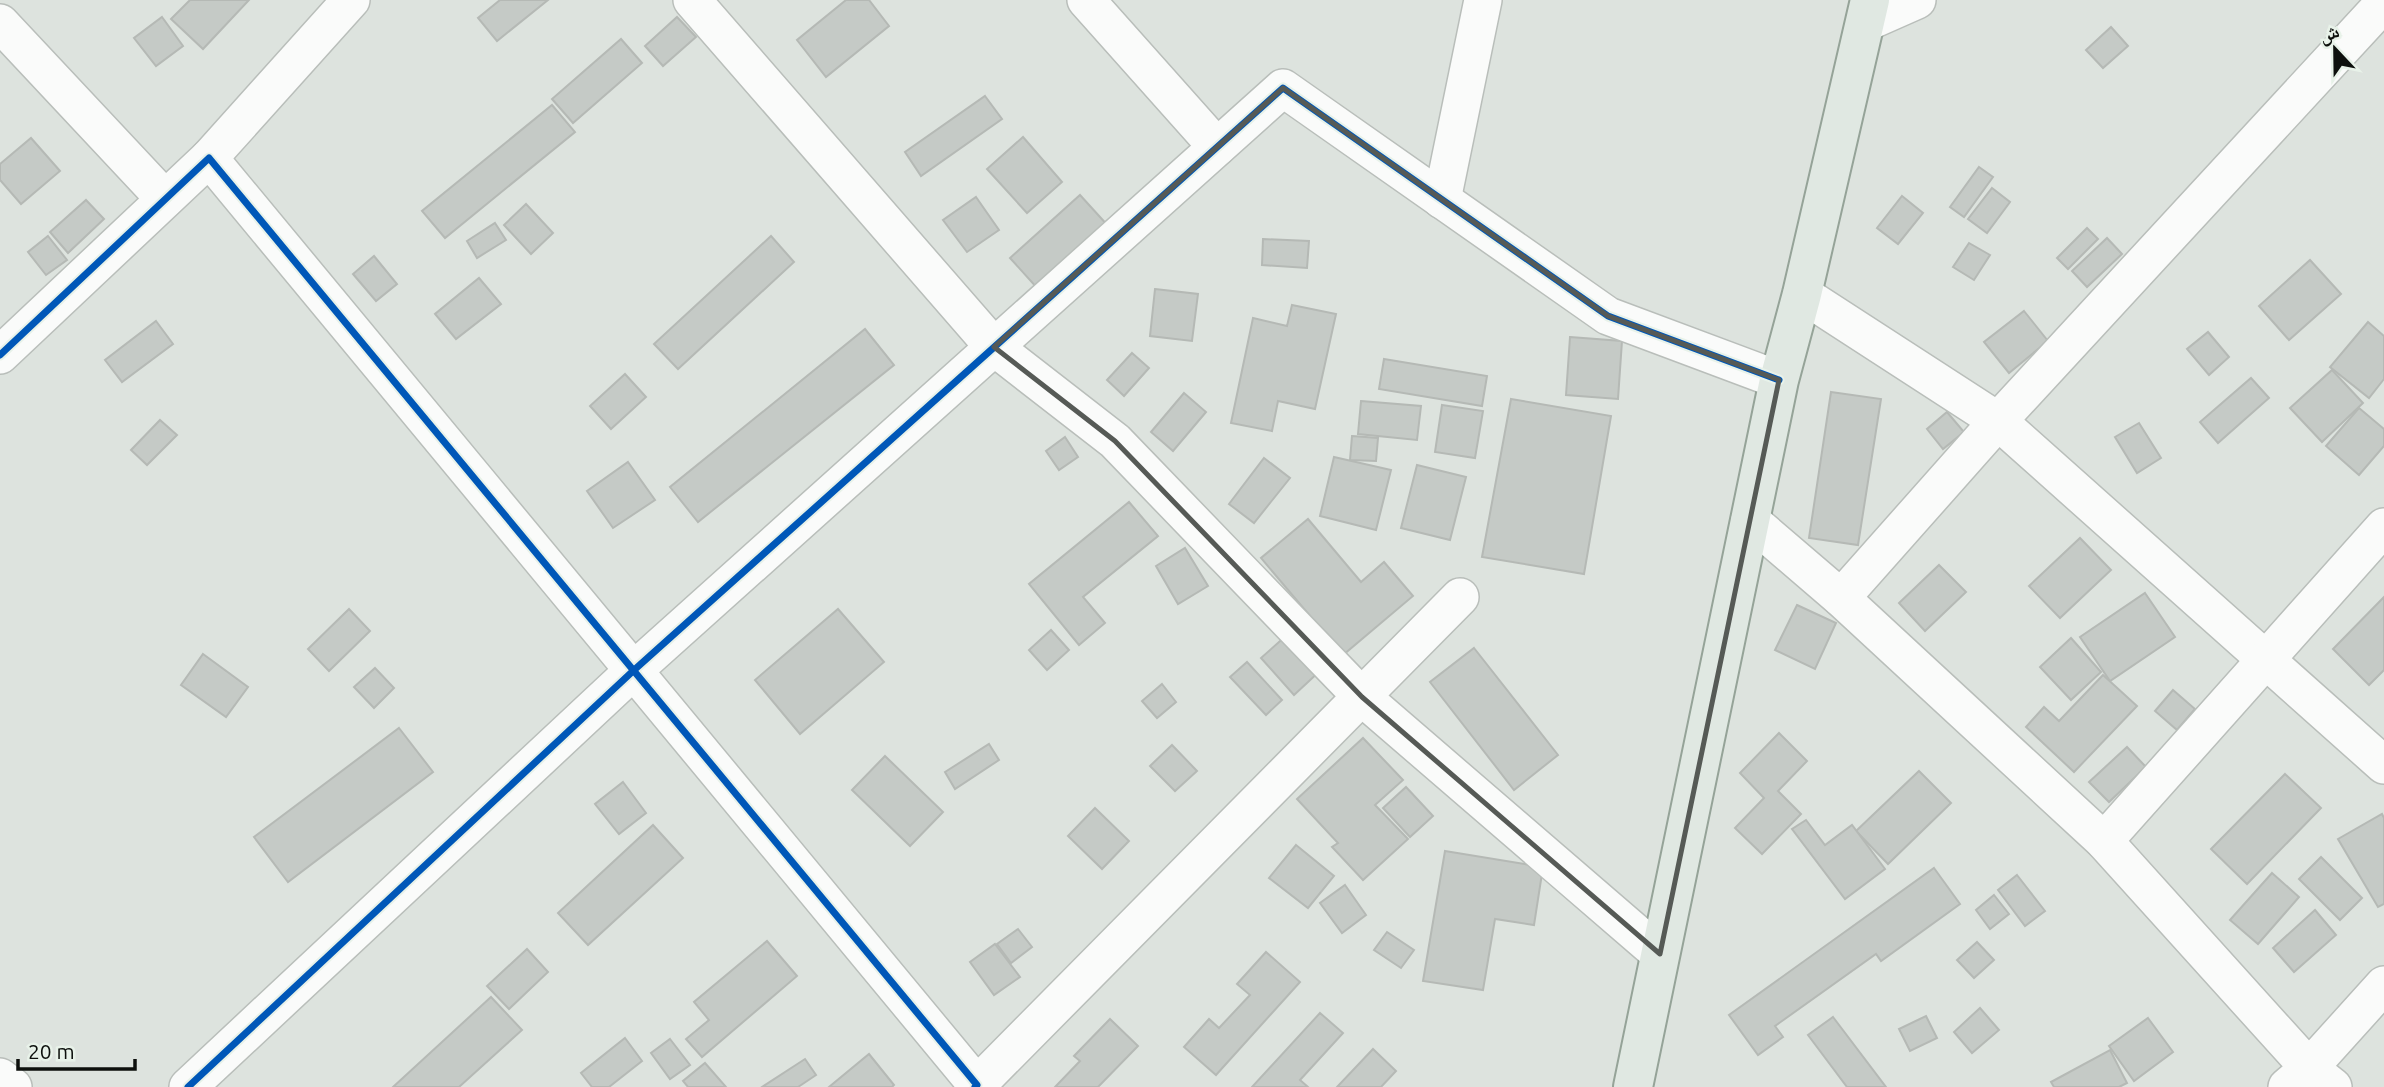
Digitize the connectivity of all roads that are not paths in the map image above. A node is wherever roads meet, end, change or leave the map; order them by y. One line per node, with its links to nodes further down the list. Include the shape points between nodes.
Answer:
1 (351, 0): 10 (street)
2 (692, 0): 14 (street)
3 (1086, 0): 9 (street)
4 (1483, 0): 12 (street)
5 (1917, 0): 7 (street)
6 (2384, 3): 17 (street)
7 (1868, 12): 13 (main road)
8 (0, 23): 11 (street)
9 (1217, 147): 12 (street, via 1283,88); 14 (street)
10 (209, 158): 11 (street); 23 (street)
11 (165, 199): 15 (street)
12 (1442, 200): 16 (street, via 1608,316)
13 (1802, 294): 16 (main road); 17 (street)
14 (994, 346): 23 (street); 24 (street, via 1115,441)
15 (0, 355)
16 (1779, 380): 18 (main road)
17 (1998, 421): 21 (street); 22 (street)
18 (1749, 520): 21 (street); 27 (main road)
19 (2384, 527): 22 (street)
20 (1460, 597): 24 (street)
21 (1841, 598): 26 (street)
22 (2266, 659): 25 (street); 26 (street)
23 (633, 671): 31 (street); 33 (street)
24 (1362, 697): 27 (street); 31 (street)
25 (2384, 765)
26 (2104, 841): 30 (street)
27 (1660, 954): 34 (main road)
28 (2384, 985): 30 (street)
29 (0, 1076): 32 (street)
30 (2310, 1081)
31 (976, 1086)
32 (13, 1087)
33 (188, 1087)
34 (1633, 1087)

